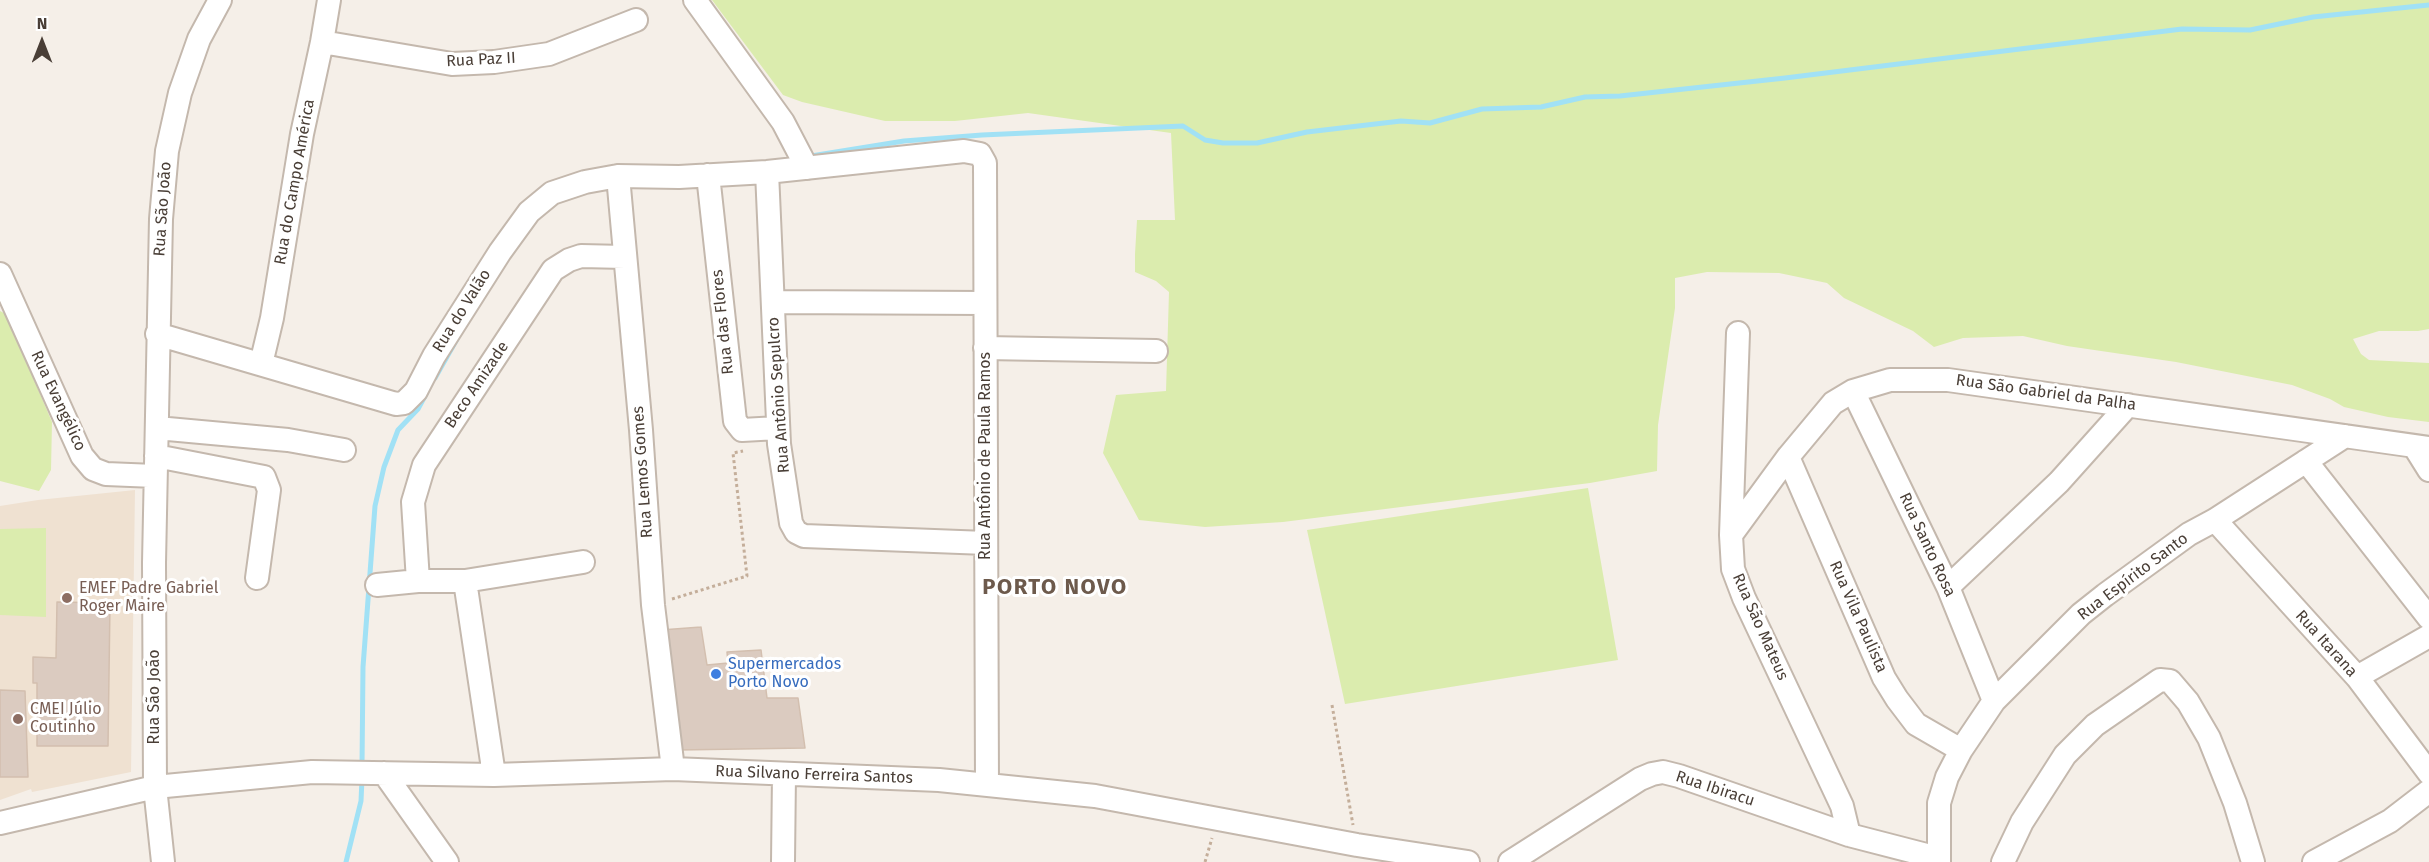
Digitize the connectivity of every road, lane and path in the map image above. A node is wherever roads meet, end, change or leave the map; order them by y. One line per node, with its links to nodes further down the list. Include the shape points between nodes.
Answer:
1 (220, 0): 16 (street, Rua São João, via 199,39 180,93 168,151)
2 (329, 0): 5 (street, Rua do Campo América)
3 (695, 0): 7 (street, via 783,122)
4 (636, 21): 5 (street, Rua Paz II, via 549,54 494,62 452,64)
5 (322, 42): 19 (street, Rua do Campo América)
6 (985, 164): 7 (street, Rua do Valão, via 980,154 964,151); 14 (street, Rua Antônio de Paula Ramos)
7 (807, 168): 8 (street, Rua do Valão)
8 (767, 172): 9 (street, Rua do Valão); 13 (street, Rua Antônio Sepulcro)
9 (708, 175): 10 (street, Rua do Valão); 23 (street, Rua das Flores, via 735,421 742,430)
10 (618, 176): 11 (street, Rua Lemos Gomes); 19 (street, Rua do Valão, via 552,193 529,212 404,404)
11 (625, 257): 37 (street, Beco Amizade, via 581,256 553,270 424,465 413,502); 41 (street, Rua Lemos Gomes)
12 (0, 274): 30 (street, Rua Evangélico, via 82,456 93,469 119,476)
13 (773, 302): 14 (street); 23 (street, Rua Antônio Sepulcro)
14 (985, 303): 17 (street, Rua Antônio de Paula Ramos)
15 (1738, 333): 33 (street, Rua São Mateus)
16 (157, 334): 19 (street, Rua do Valão); 22 (street, Rua São João)
17 (985, 348): 18 (street); 34 (street, Rua Antônio de Paula Ramos)
18 (1156, 351)
19 (261, 364)
20 (1853, 391): 21 (street, Rua São Gabriel da Palha, via 1890,380 1948,380); 28 (street, Rua São Gabriel da Palha, via 1833,403); 40 (street, Rua Santo Rosa)
21 (2128, 405): 24 (street, Rua São Gabriel da Palha); 40 (street, via 2059,482)
22 (157, 428): 26 (street, via 288,440); 30 (street, Rua São João)
23 (778, 428): 34 (street, Rua Antônio Sepulcro, via 791,523 796,532 804,536)
24 (2344, 436): 25 (street, Rua São Gabriel da Palha); 29 (street, Rua Espírito Santo)
25 (2422, 447): 31 (street)
26 (344, 450)
27 (744, 451): 41 (path, via 733,453 747,576)
28 (1788, 457): 33 (street, Rua São Gabriel da Palha); 47 (street, Rua Vila Paulista, via 1884,678 1916,724)
29 (2306, 461): 32 (street, Rua Espírito Santo); 42 (street)
30 (156, 466): 36 (street, Rua Evangélico, via 264,477 269,490); 54 (street, Rua São João)
31 (2429, 470)
32 (2215, 520): 44 (street, Rua Itarana); 45 (street, Rua Espírito Santo, via 2189,534 2081,614)
33 (1731, 535): 57 (street, Rua São Mateus, via 1733,569 1744,598 1842,806)
34 (986, 543): 53 (street, Rua Antônio de Paula Ramos)
35 (583, 562): 38 (street)
36 (257, 578)
37 (418, 581): 38 (street); 39 (street)
38 (465, 581): 52 (street)
39 (377, 585)
40 (1948, 587): 45 (street, Rua Santo Rosa)
41 (653, 605): 49 (street, Rua Lemos Gomes)
42 (2429, 618)
43 (2429, 636): 44 (street)
44 (2357, 677): 48 (street, Rua Itarana)
45 (1994, 701): 47 (street, Rua Espírito Santo)
46 (1332, 705): 58 (path)
47 (1961, 750): 59 (street, Rua Espírito Santo, via 1939,803)
48 (2426, 761)
49 (673, 769): 51 (street, Rua Silvano Ferreira Santos); 52 (street, Rua Silvano Ferreira Santos)
50 (384, 773): 52 (street, Rua Silvano Ferreira Santos); 54 (street, Rua Silvano Ferreira Santos, via 312,772); 61 (street)
51 (784, 774): 53 (street, Rua Silvano Ferreira Santos); 62 (street)
52 (494, 775)
53 (987, 784): 58 (street, Rua Silvano Ferreira Santos, via 1095,796)
54 (155, 787): 56 (street, Rua Silvano Ferreira Santos); 60 (street)
55 (2429, 791): 67 (street, via 2390,821)
56 (0, 823)
57 (1849, 835): 59 (street, Rua Ibiracu); 64 (street, Rua Ibiracu, via 1663,772 1640,779)
58 (1357, 844): 63 (street, Rua Silvano Ferreira Santos)
59 (1939, 860)
60 (162, 861)
61 (447, 862)
62 (783, 862)
63 (1466, 862)
64 (1510, 862)
65 (2003, 862): 66 (street, via 2022,822 2065,756 2095,725 2160,680 2170,681 2188,702 2209,738)
66 (2253, 862)
67 (2314, 862)

